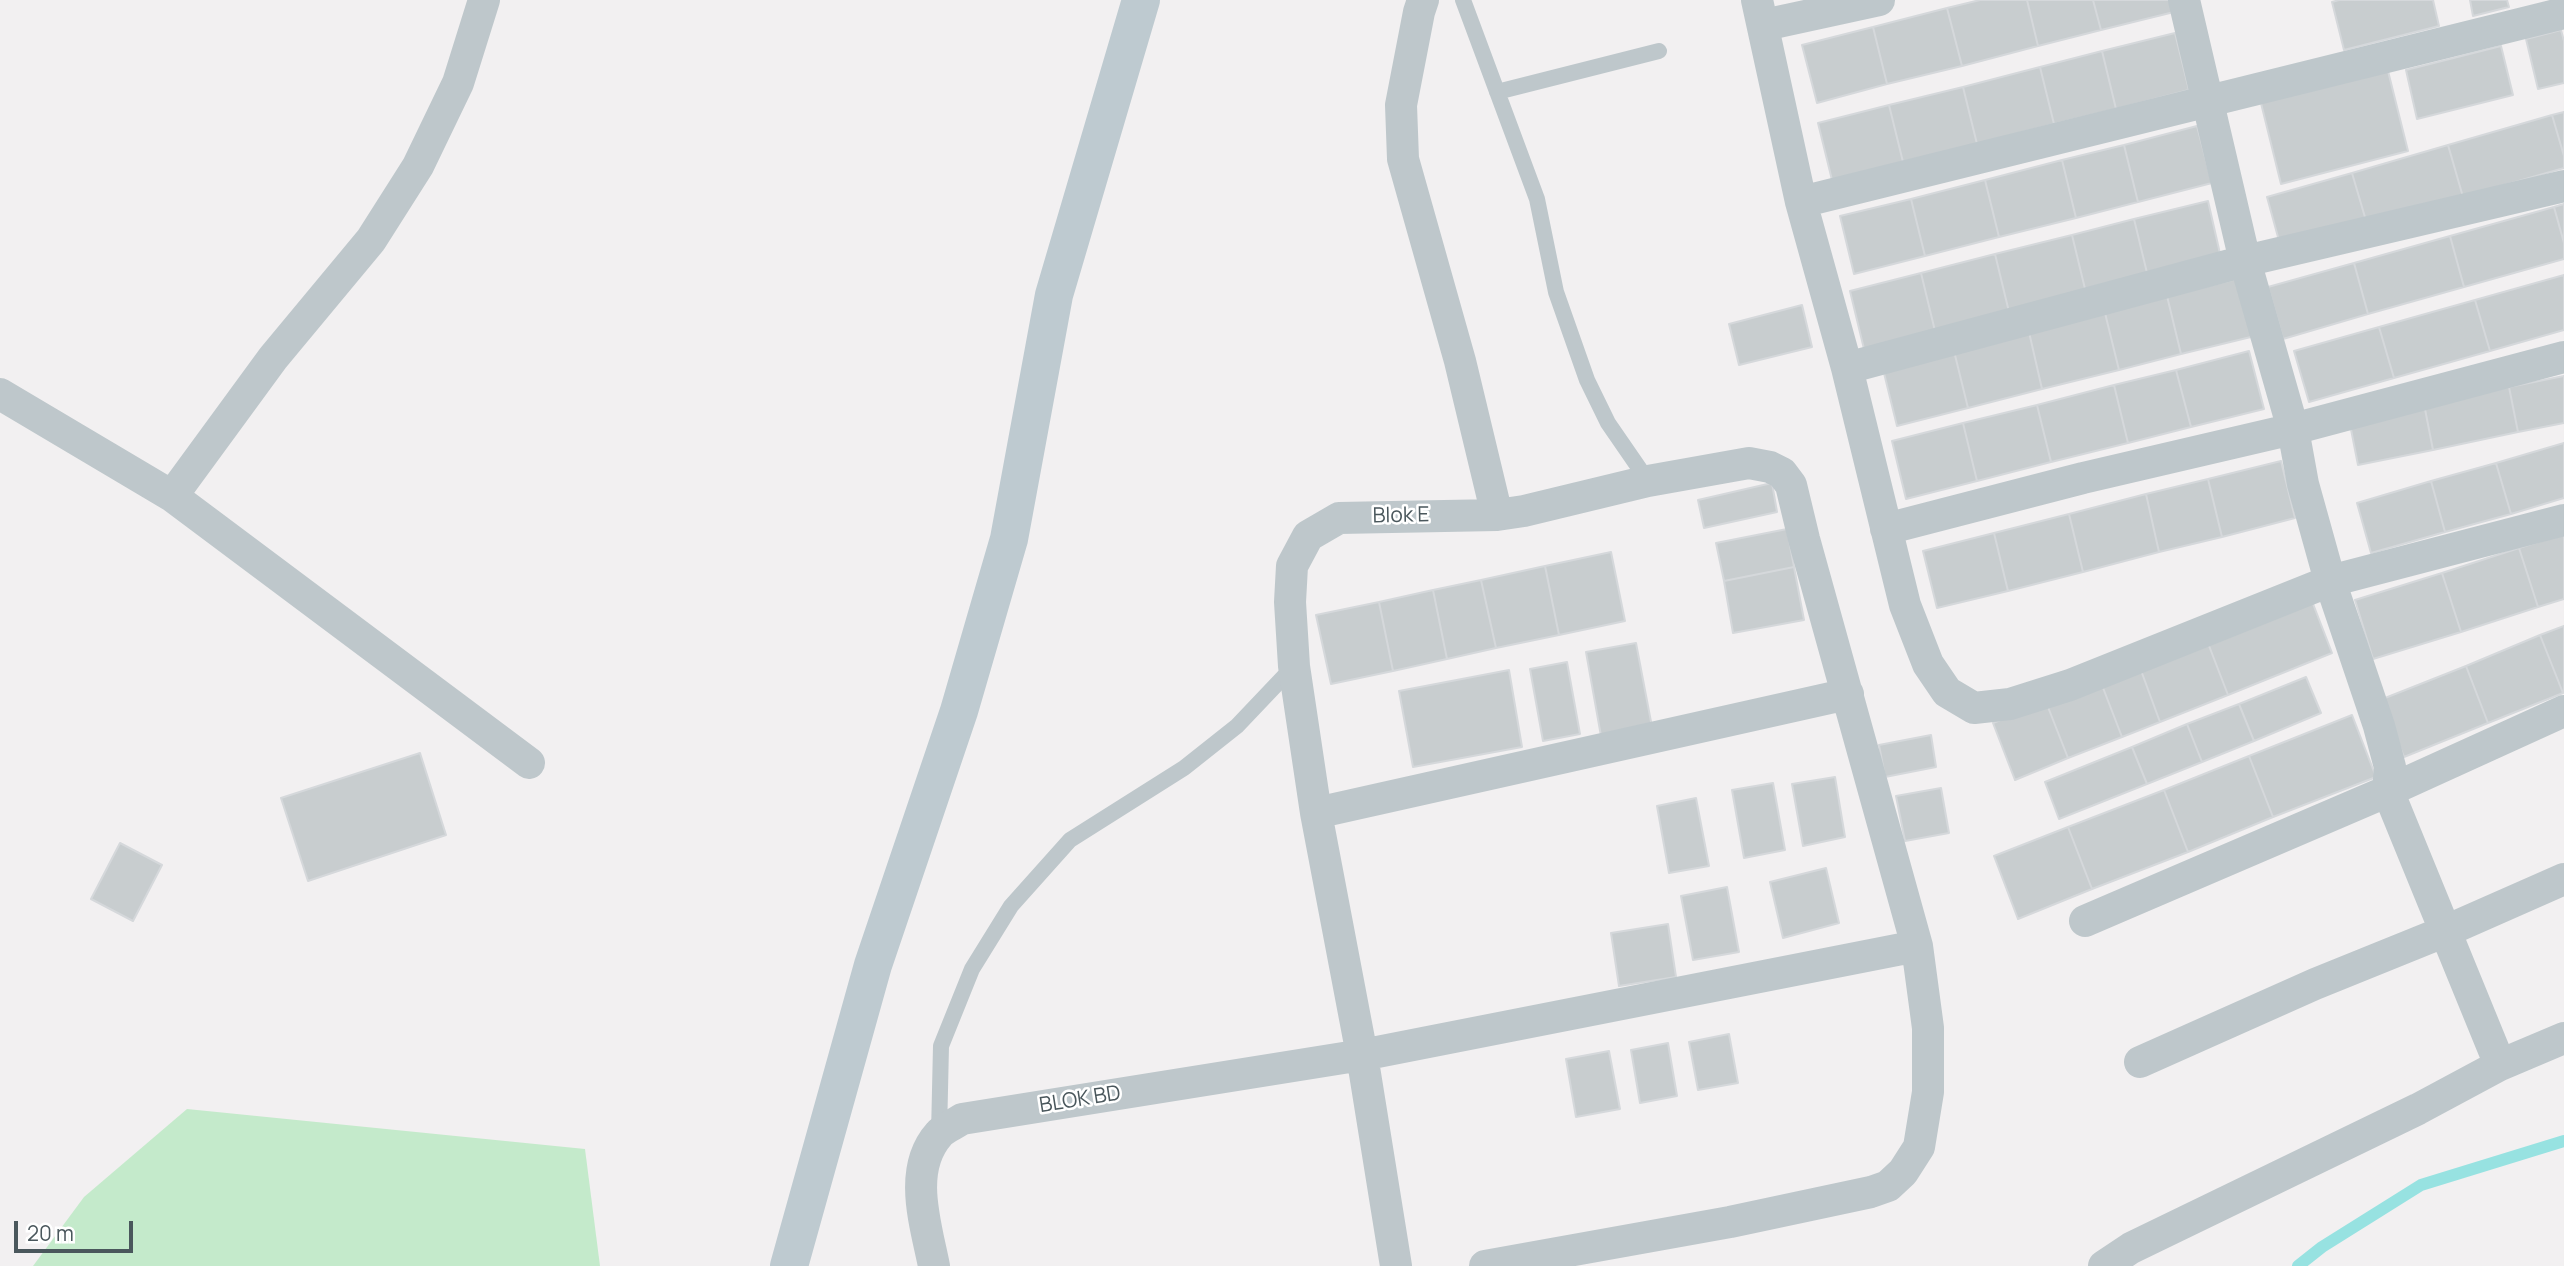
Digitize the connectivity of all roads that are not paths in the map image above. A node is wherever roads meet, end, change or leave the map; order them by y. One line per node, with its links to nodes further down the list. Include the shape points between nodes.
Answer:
1 (484, 0): 20 (street, via 458,83 418,166 372,240 274,358)
2 (1140, 0): 40 (street, via 1054,295 1009,539 959,711 873,965)
3 (1423, 0): 21 (street, via 1401,105 1403,159 1460,361)
4 (1463, 0): 10 (lane)
5 (1879, 0): 7 (street)
6 (2184, 0): 11 (street)
7 (1760, 13): 13 (street)
8 (2564, 13): 11 (street)
9 (1659, 51): 10 (lane)
10 (1497, 92): 19 (lane, via 1537,198 1556,292 1587,380 1608,423)
11 (2208, 101): 13 (street); 14 (street)
12 (2564, 186): 14 (street)
13 (1801, 202): 16 (street)
14 (2245, 261): 16 (street); 18 (street)
15 (2564, 357): 18 (street)
16 (1847, 368): 23 (street)
17 (0, 394): 20 (street)
18 (2293, 429): 23 (street); 24 (street)
19 (1648, 481): 21 (street, Blok E); 26 (street, Blok E, via 1749,463 1782,473 1791,485)
20 (172, 496): 28 (street)
21 (1497, 515): 25 (street, Blok E, via 1339,517 1308,536 1292,566)
22 (2564, 520): 24 (street)
23 (1886, 530): 24 (street, via 1905,605 1928,664 1947,692 1974,708 2010,704 2070,685)
24 (2330, 580): 29 (street, via 2379,726 2390,767)
25 (1294, 666): 30 (street, Blok E); 39 (lane, via 1237,726 1184,768 1070,839 1012,905 972,969 941,1046)
26 (1848, 694): 30 (street); 34 (street)
27 (2564, 711): 29 (street)
28 (529, 763)
29 (2388, 790): 32 (street); 33 (street)
30 (1316, 813): 36 (street, Blok E)
31 (2564, 879): 33 (street)
32 (2085, 921)
33 (2446, 931): 37 (street); 38 (street)
34 (1917, 946): 36 (street, BLOK BD); 43 (street, via 1928,1028 1928,1092 1919,1147 1888,1186 1730,1222)
35 (2564, 1038): 38 (street)
36 (1362, 1055): 39 (street, BLOK BD, via 962,1119); 42 (street, Blok E)
37 (2140, 1062)
38 (2500, 1065): 44 (street, via 2130,1248)
39 (939, 1134): 41 (street, via 923,1161 921,1199)
40 (789, 1266)
41 (934, 1266)
42 (1396, 1266)
43 (1485, 1266)
44 (2104, 1266)

